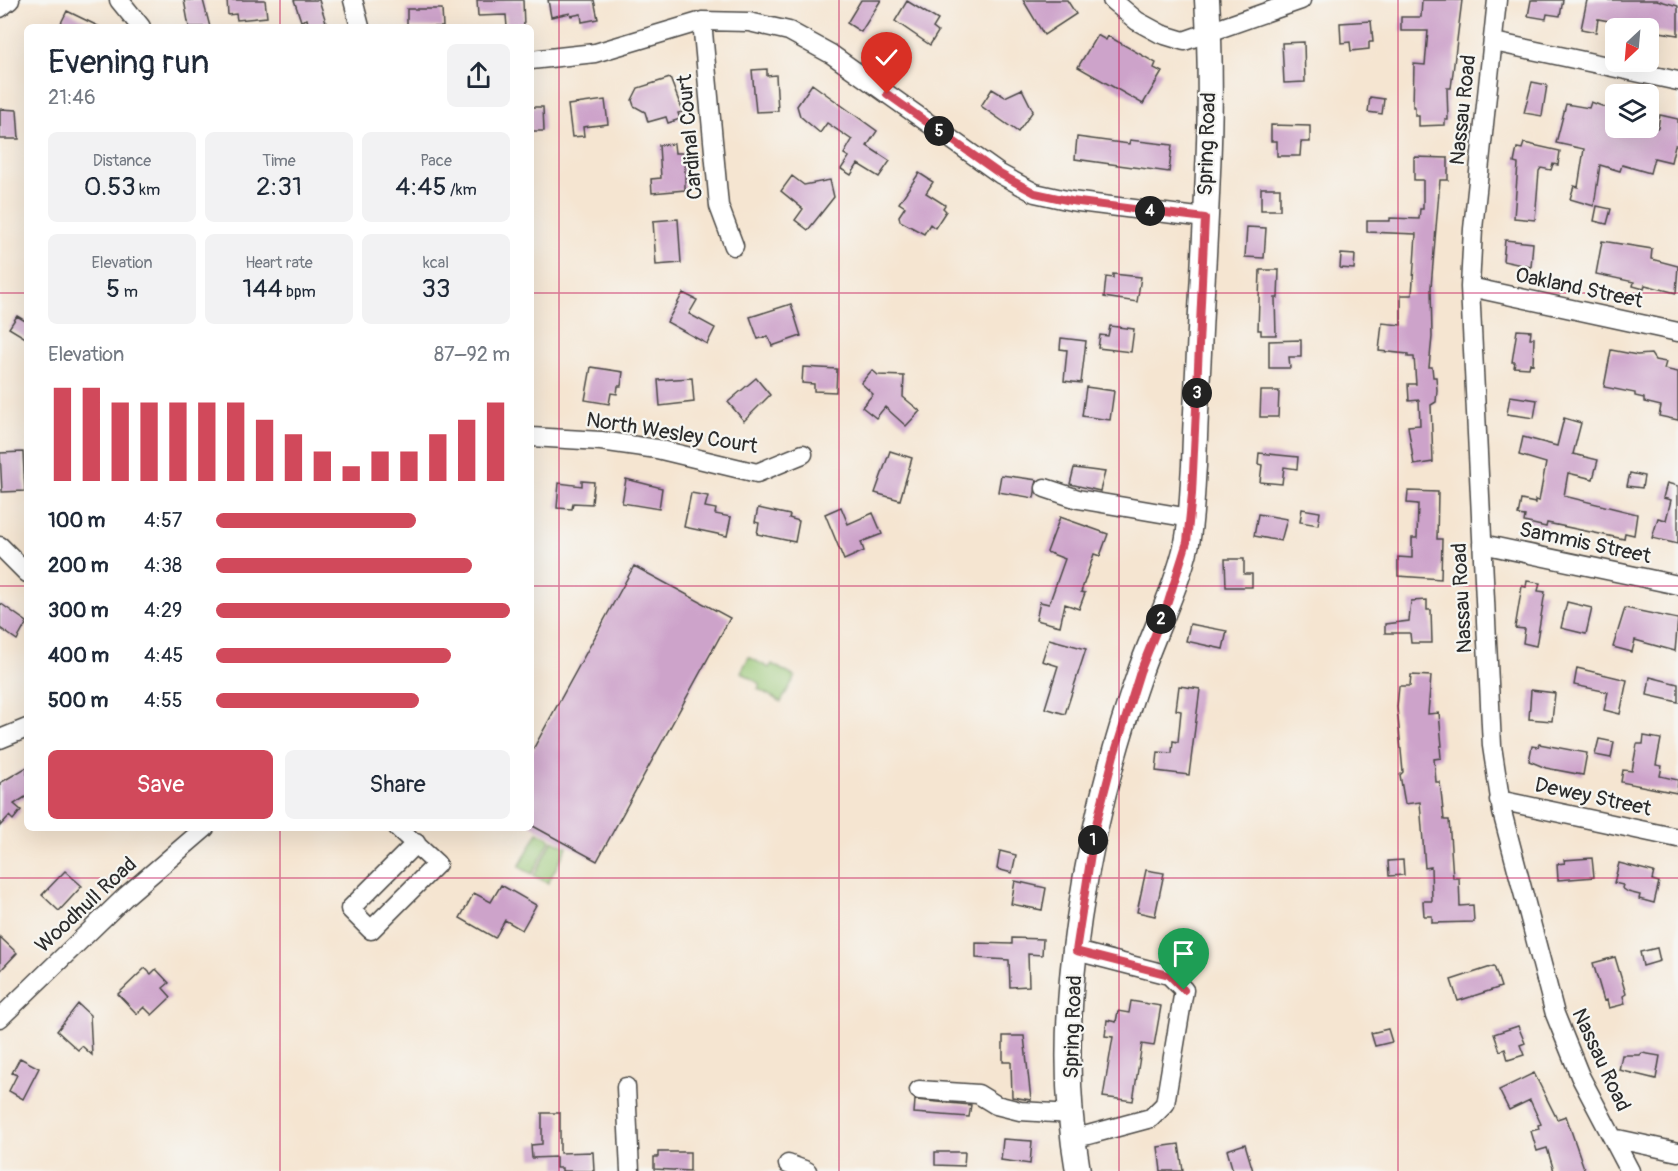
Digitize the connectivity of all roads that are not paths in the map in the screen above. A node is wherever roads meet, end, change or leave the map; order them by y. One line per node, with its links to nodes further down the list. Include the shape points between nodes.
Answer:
1 (10, 0): 8 (street)
2 (119, 0): 10 (street)
3 (353, 0): 11 (street)
4 (1112, 0): 12 (street, via 1137,21 1184,41)
5 (1207, 0): 12 (main road, Spring Road)
6 (1301, 0): 12 (street)
7 (1497, 0): 13 (street, Nassau Road)
8 (0, 8)
9 (702, 21): 14 (street, via 595,53); 16 (street, via 749,22 789,31 831,54 1000,174 1035,193); 17 (street, Cardinal Court, via 719,206)
10 (139, 24)
11 (359, 24)
12 (1209, 32): 16 (main road, Spring Road)
13 (1494, 42): 15 (street); 18 (street, Nassau Road)
14 (534, 60)
15 (1678, 81)
16 (1205, 218): 23 (main road, Spring Road)
17 (734, 246)
18 (1470, 287): 19 (street, Oakland Street); 24 (street, Nassau Road)
19 (1678, 332)
20 (534, 437): 21 (street, North Wesley Court, via 646,448 757,473)
21 (802, 454)
22 (1045, 488): 23 (street, via 1078,499)
23 (1190, 518): 35 (main road, Spring Road, via 1187,542 1140,672 1101,807)
24 (1482, 544): 27 (street, Sammis Street); 30 (street, Nassau Road, via 1492,746)
25 (0, 546): 26 (street)
26 (24, 570)
27 (1678, 585)
28 (24, 729): 29 (street)
29 (0, 739)
30 (1499, 800): 33 (street, Dewey Street); 40 (street, Nassau Road, via 1555,1014 1580,1076)
31 (202, 831): 36 (street, Woodhull Road, via 126,896)
32 (402, 831): 34 (street)
33 (1678, 838)
34 (416, 843): 34 (street, via 350,909 371,930 437,864)
35 (1076, 951): 39 (main road, Spring Road, via 1070,1008); 41 (street, via 1169,975 1184,990 1165,1104 1151,1118)
36 (0, 1018)
37 (626, 1087): 44 (street)
38 (919, 1090): 39 (street, via 978,1094 996,1105 1020,1111)
39 (1072, 1114): 41 (main road, Spring Road)
40 (1613, 1138): 42 (street); 47 (street, Nassau Road)
41 (1073, 1139): 46 (main road, Spring Road)
42 (1678, 1152)
43 (789, 1164): 45 (street)
44 (630, 1171)
45 (807, 1171)
46 (1078, 1171)
47 (1630, 1171)

